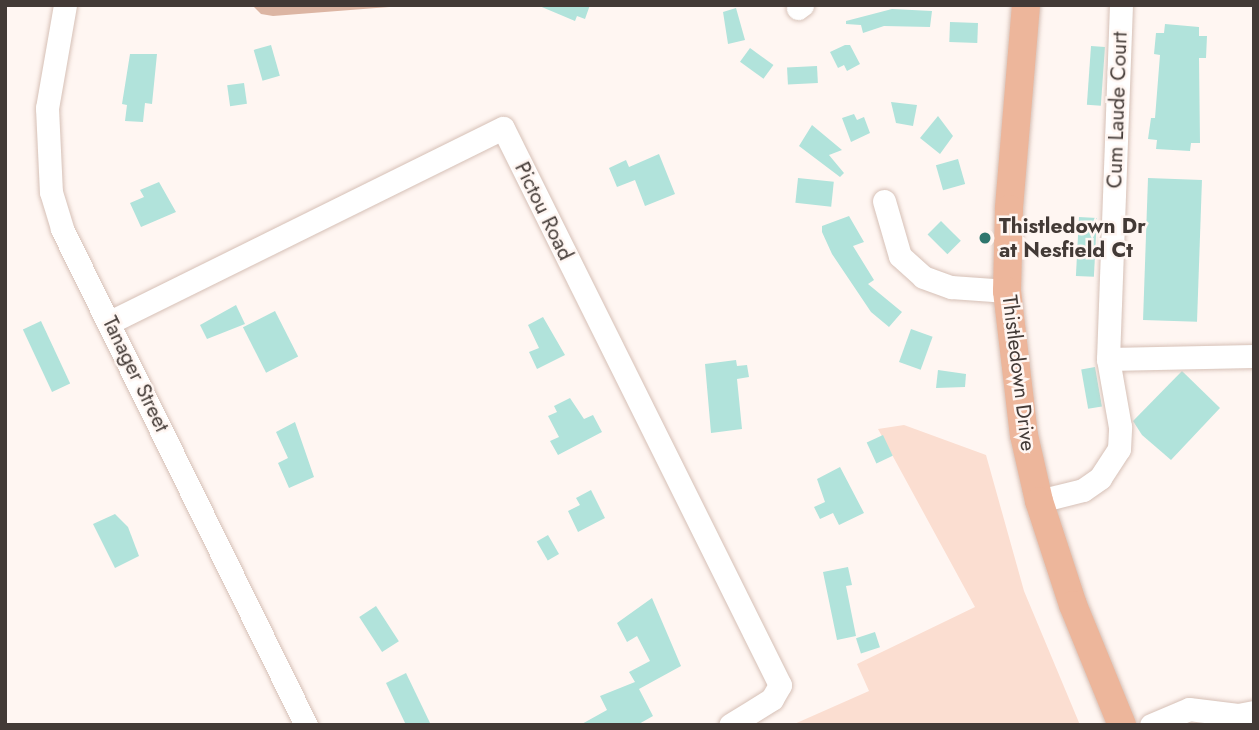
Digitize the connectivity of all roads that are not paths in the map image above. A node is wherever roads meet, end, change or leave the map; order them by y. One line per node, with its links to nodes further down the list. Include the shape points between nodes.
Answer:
1 (65, 5): 7 (street, Tanager Street, via 47,108 51,192 62,229)
2 (1026, 5): 6 (main road, Thistledown Drive)
3 (1112, 5): 4 (street)
4 (1121, 6): 9 (street, Cum Laude Court)
5 (884, 201): 6 (street, via 900,256 923,277 951,287)
6 (1007, 291): 10 (main road, Thistledown Drive, via 1024,435)
7 (110, 322): 13 (street, Tanager Street); 14 (street, Pictou Road, via 503,128 780,685 765,705)
8 (1254, 356): 9 (street)
9 (1108, 359): 10 (street, Cum Laude Court, via 1120,427 1113,462 1083,490)
10 (1039, 501): 15 (main road, Thistledown Drive, via 1073,605)
11 (1254, 712): 12 (street)
12 (1193, 717): 16 (street)
13 (306, 725)
14 (730, 725)
15 (1122, 725)
16 (1151, 725)

